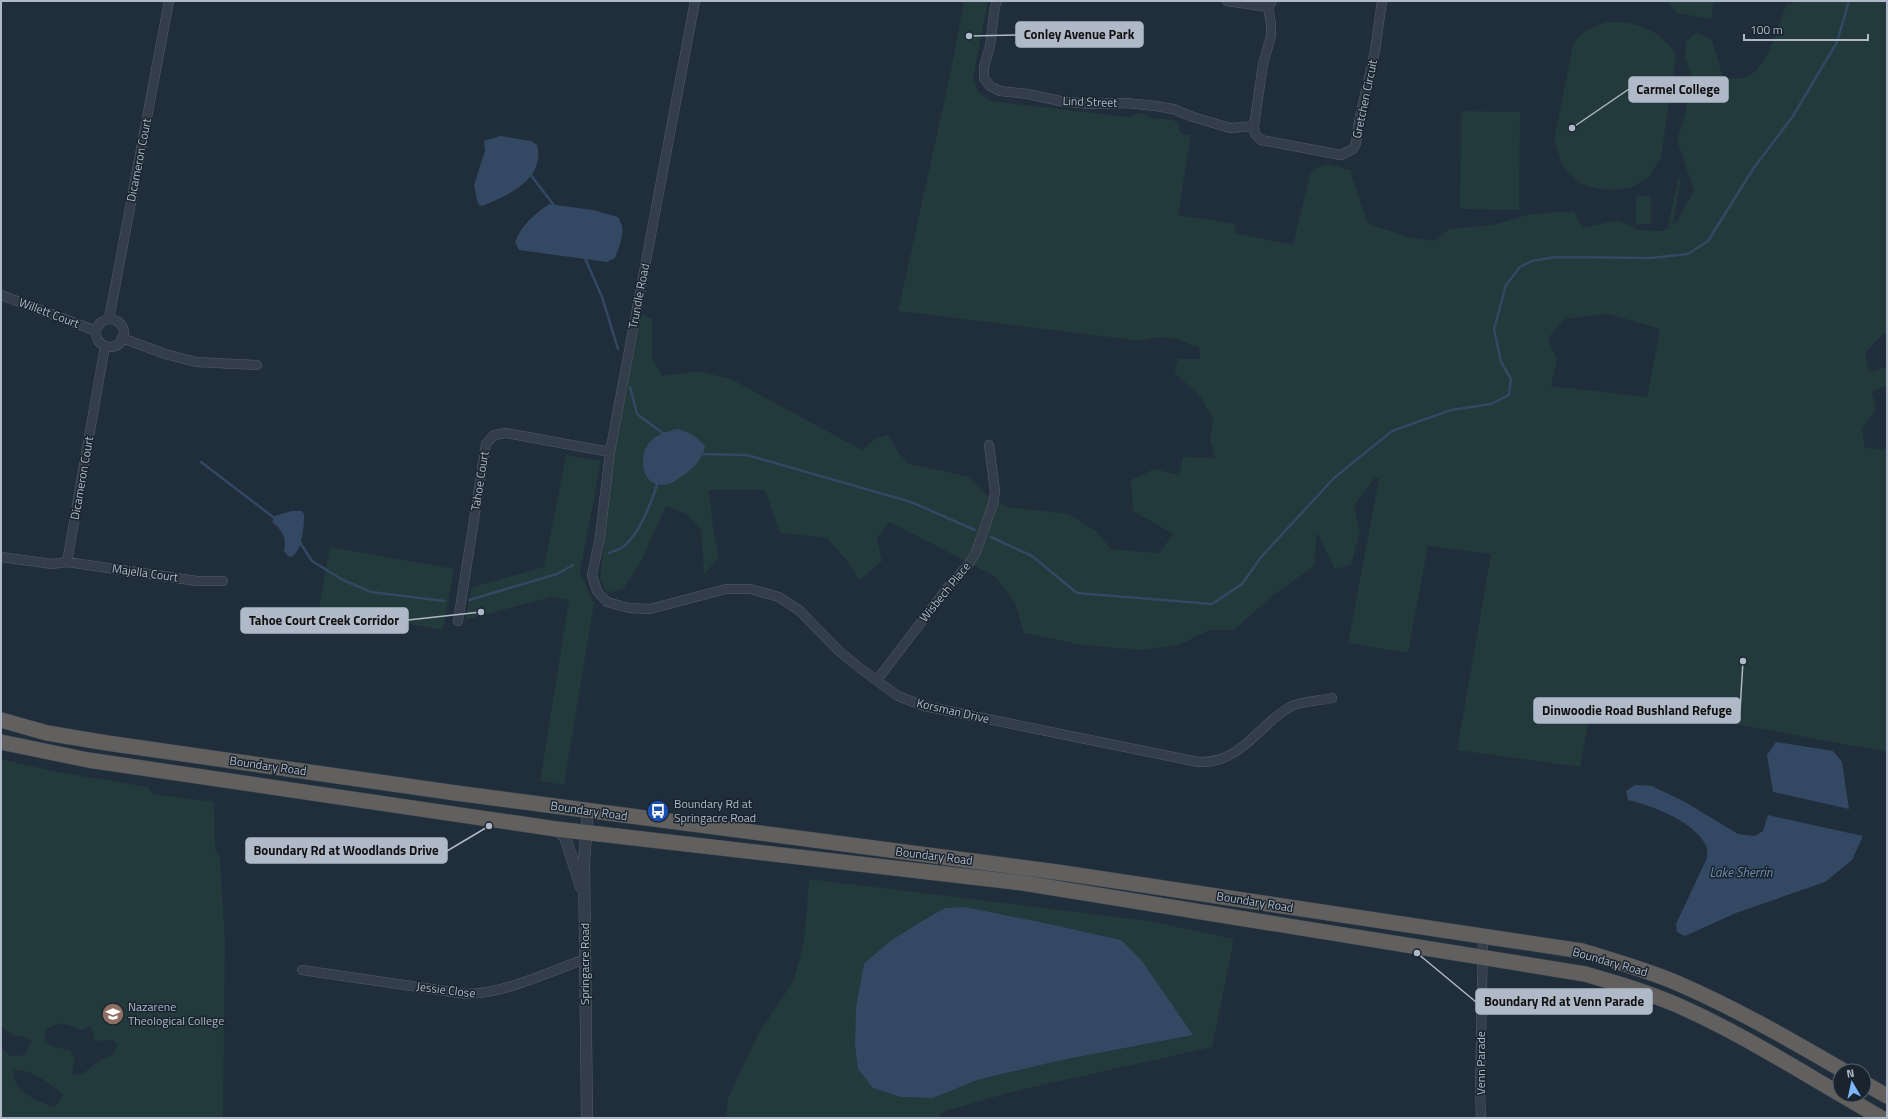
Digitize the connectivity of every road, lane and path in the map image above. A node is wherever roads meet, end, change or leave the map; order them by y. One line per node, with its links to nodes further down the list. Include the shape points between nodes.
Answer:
1 (169, 1): 9 (street, Dicameron Court)
2 (695, 1): 15 (street, Trundle Road)
3 (997, 1): 7 (street, Lind Street, via 984,78 990,86 1000,91 1089,104 1126,103 1156,106 1230,128)
4 (1227, 1): 6 (street)
5 (1382, 1): 7 (street, Gretchen Circuit, via 1375,51 1353,150 1342,155 1334,155 1261,140 1255,134)
6 (1270, 4): 7 (street, via 1271,36 1263,64)
7 (1254, 126)
8 (1, 295): 10 (street, Willett Court)
9 (110, 319): 10 (street, via 101,323); 11 (street, via 117,321 122,327)
10 (96, 331): 12 (street, via 97,339)
11 (122, 338): 12 (street, via 117,344); 13 (street, via 196,362)
12 (106, 346): 17 (street, Dicameron Court)
13 (257, 365)
14 (989, 445): 21 (street, Wisbech Place, via 995,491 994,504 976,552)
15 (610, 452): 19 (street, Trundle Road, via 600,537 592,575); 20 (street, Tahoe Court, via 506,433 494,435 486,444)
16 (1, 557): 17 (street, Majella Court, via 52,564)
17 (67, 562): 18 (street, Majella Court, via 197,581)
18 (223, 581)
19 (597, 591): 21 (street, Korsman Drive, via 607,602 629,608 650,609 726,590 750,589 779,597 800,611 839,651)
20 (458, 621)
21 (877, 680): 22 (street, Korsman Drive, via 898,696 924,706 1198,762 1223,760 1291,706)
22 (1332, 698)
23 (1, 720): 25 (highway, Boundary Road, via 47,733 107,743)
24 (1, 742): 26 (highway, Boundary Road, via 88,760)
25 (588, 810): 27 (street, Springacre Road); 29 (highway, Boundary Road, via 1057,872)
26 (556, 829): 27 (highway, Boundary Road); 28 (street, via 565,837)
27 (586, 833): 28 (street, Springacre Road); 30 (highway, Boundary Road, via 1023,883)
28 (585, 899): 31 (street, Springacre Road)
29 (1483, 937): 30 (street, Venn Parade); 33 (highway, Boundary Road, via 1582,951 1670,980 1720,1002)
30 (1482, 958): 35 (highway, Boundary Road, via 1585,974 1630,987 1751,1042); 39 (street, Venn Parade)
31 (585, 959): 32 (street, Jessie Close, via 482,994 466,994); 38 (street, Springacre Road)
32 (302, 970)
33 (1832, 1064)
34 (1872, 1088): 36 (highway)
35 (1832, 1089)
36 (1887, 1096)
37 (1856, 1103): 40 (highway, Boundary Road)
38 (587, 1118)
39 (1481, 1118)
40 (1881, 1118)

